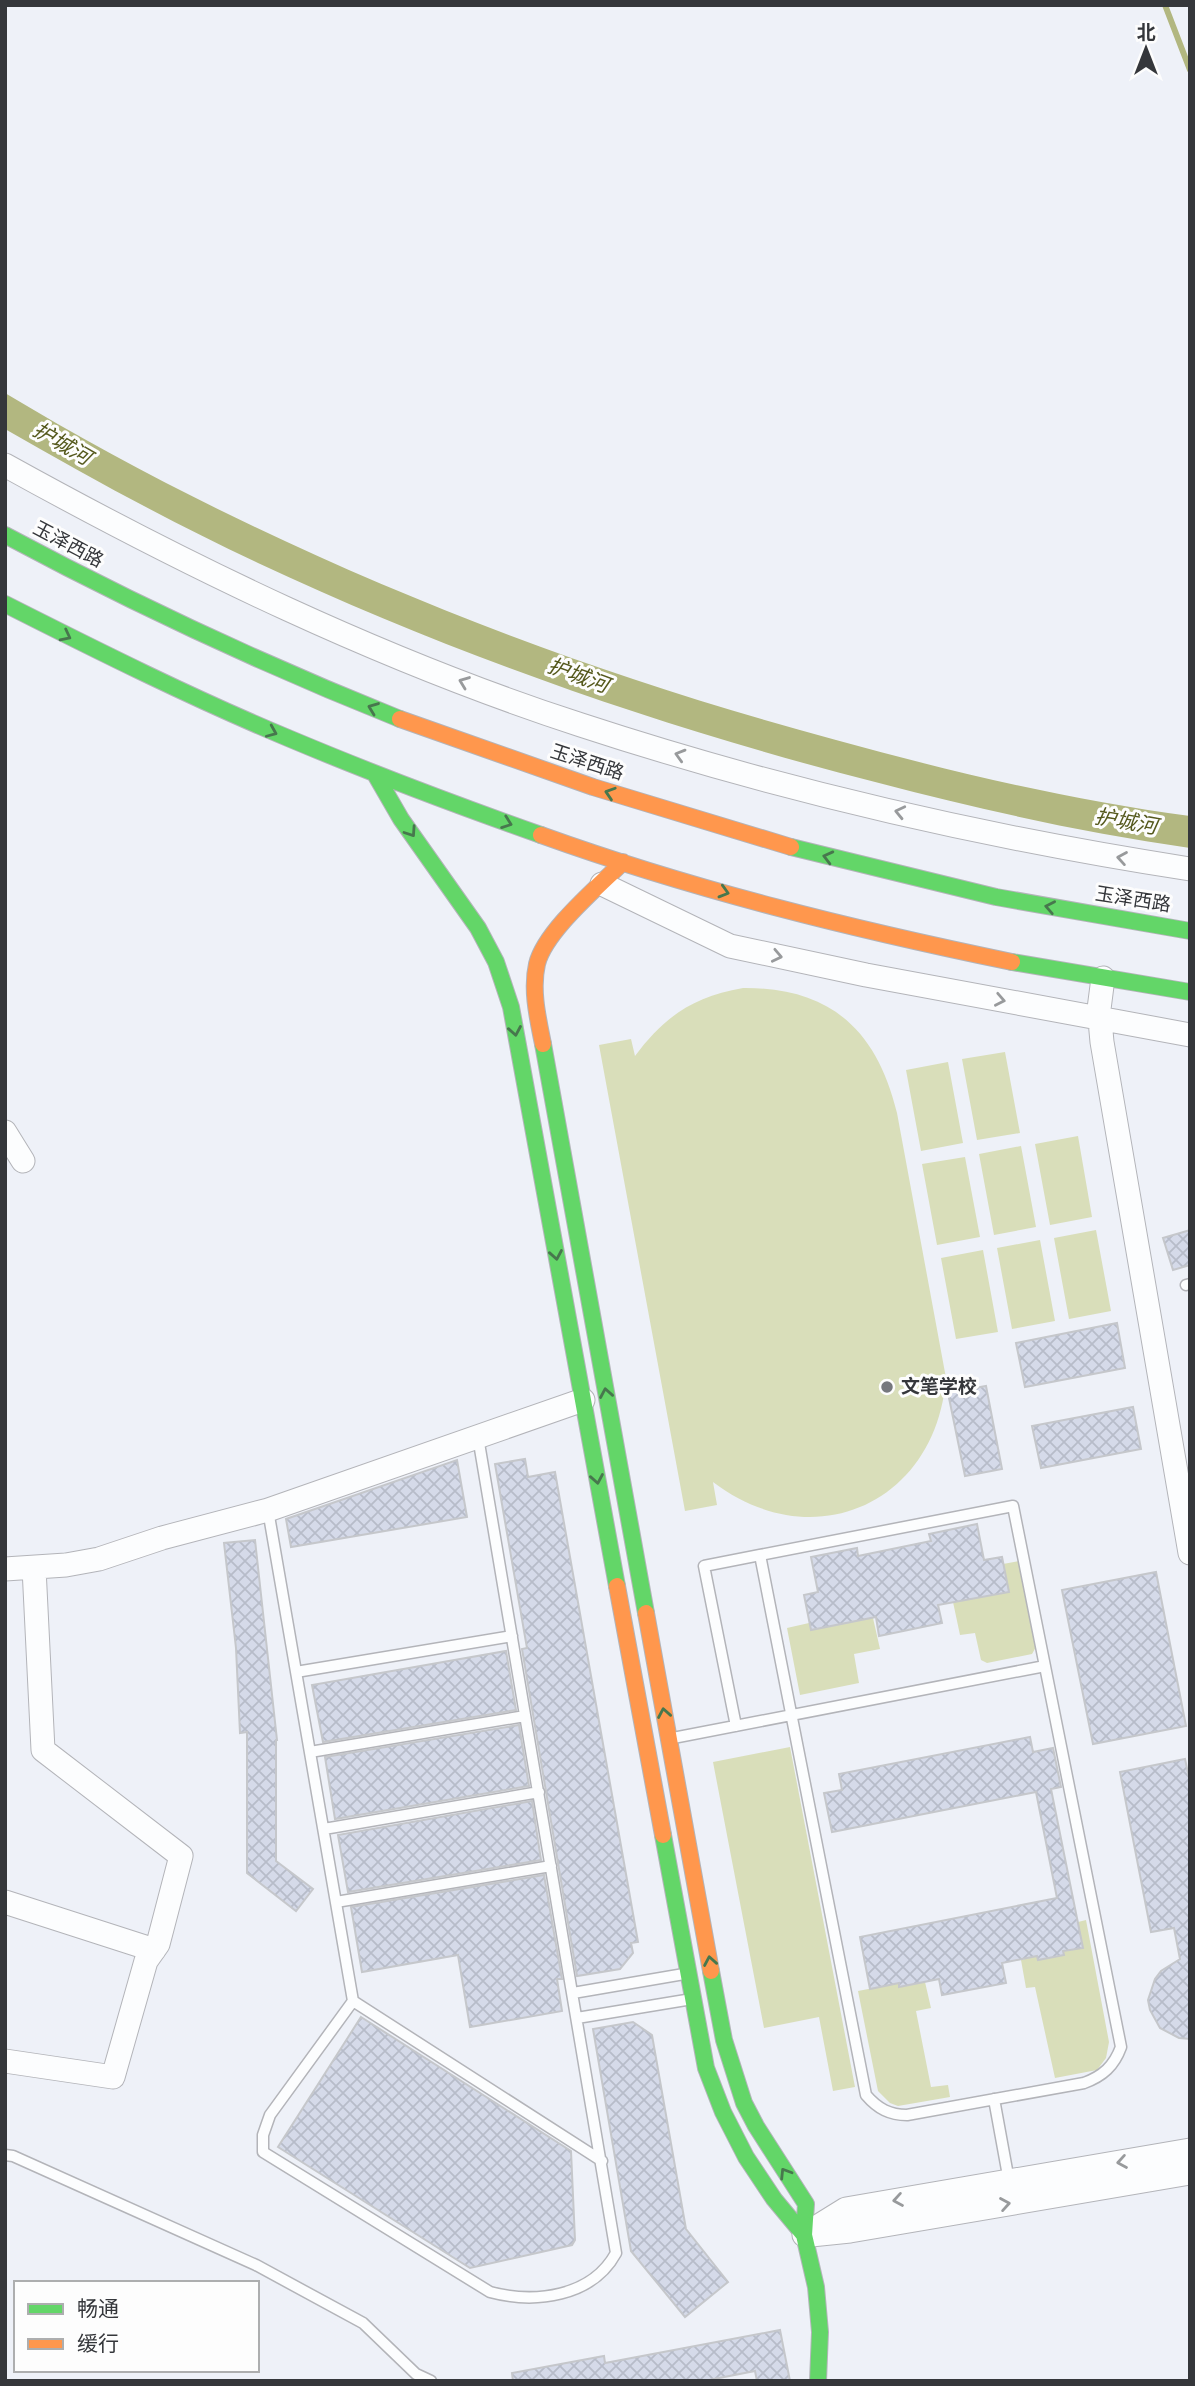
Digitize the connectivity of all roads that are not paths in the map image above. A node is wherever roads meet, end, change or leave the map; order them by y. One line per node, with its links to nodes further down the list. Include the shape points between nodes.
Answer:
1 (5, 465): 6 (street, one-way to 1, via 1066,848 870,805 580,725 314,620 161,549)
2 (5, 535): 8 (street, 玉泽西路, one-way to 2, via 1081,913 894,874 726,829 546,772 265,663)
3 (5, 604): 4 (street, one-way to 4, via 251,724)
4 (374, 774): 5 (street, one-way to 5); 15 (street, one-way to 15, via 496,962 511,1007)
5 (623, 862): 7 (street); 9 (street, one-way to 9, via 880,933)
6 (1190, 869)
7 (602, 884): 11 (street, one-way to 11, via 730,946); 28 (street, one-way to 7, via 535,1002 537,964 548,937)
8 (1190, 930)
9 (1102, 978): 10 (street); 11 (street)
10 (1190, 992)
11 (1099, 1019): 12 (street); 18 (street)
12 (1190, 1035)
13 (5, 1132): 14 (street)
14 (23, 1161)
15 (583, 1400): 16 (street); 36 (street, one-way to 36)
16 (478, 1437): 17 (street); 22 (lane)
17 (268, 1510): 20 (street, via 99,1559); 24 (lane)
18 (1190, 1553)
19 (760, 1555): 23 (lane, via 1013,1506); 26 (lane); 27 (lane, via 704,1566)
20 (34, 1568): 21 (street); 35 (street, via 43,1750 181,1856)
21 (5, 1569)
22 (512, 1636): 24 (lane); 25 (lane)
23 (1045, 1666): 26 (lane); 42 (lane, via 1121,2047 1114,2063 1093,2080)
24 (296, 1672): 29 (lane)
25 (525, 1716): 29 (lane); 30 (lane)
26 (792, 1716): 27 (lane); 42 (lane, via 866,2095 889,2113 907,2115)
27 (736, 1726): 28 (lane)
28 (669, 1739): 48 (street, one-way to 28, via 806,2204 755,2126 729,2061)
29 (310, 1752): 31 (lane)
30 (538, 1792): 31 (lane); 32 (lane)
31 (324, 1829): 34 (lane)
32 (551, 1866): 34 (lane); 37 (lane)
33 (5, 1902): 35 (street)
34 (336, 1902): 39 (lane)
35 (154, 1950): 41 (street, via 146,1961 113,2077)
36 (688, 1973): 37 (lane); 38 (street)
37 (573, 1993): 40 (lane)
38 (692, 1999): 40 (lane); 48 (street, via 706,2068 722,2112 785,2217)
39 (353, 2001): 45 (lane); 45 (lane, via 270,2115 263,2152 490,2292 520,2297 575,2289 609,2265 616,2253)
40 (577, 2018): 45 (lane)
41 (5, 2061)
42 (994, 2099): 47 (lane)
43 (1190, 2150): 47 (street, one-way to 47)
44 (5, 2155): 49 (lane, via 256,2265 363,2323 416,2374)
45 (602, 2161)
46 (1190, 2173): 48 (street, one-way to 46)
47 (1009, 2181): 48 (street, one-way to 48, via 846,2209)
48 (804, 2235): 50 (street, via 816,2287)
49 (430, 2381)
50 (818, 2381)

